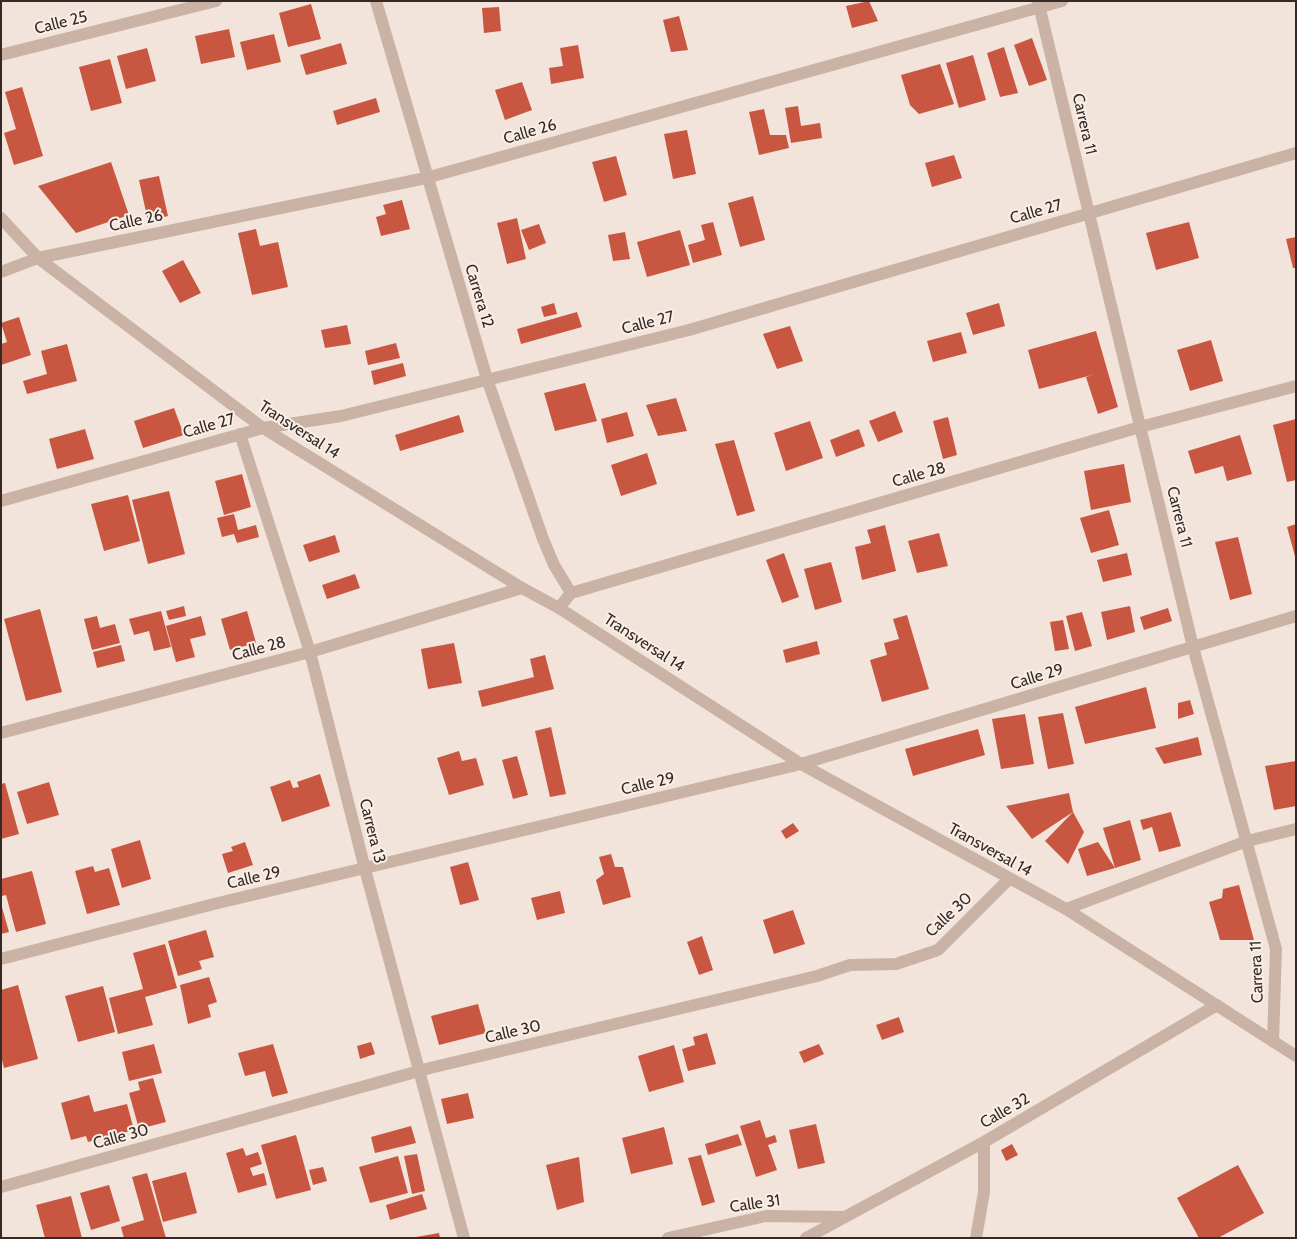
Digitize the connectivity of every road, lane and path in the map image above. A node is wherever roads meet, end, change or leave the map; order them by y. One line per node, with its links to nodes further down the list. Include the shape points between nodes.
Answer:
1 (216, 1): 5 (street, Calle 25)
2 (376, 1): 7 (street, Carrera 12)
3 (1062, 1): 4 (street, Calle 26)
4 (1039, 4): 7 (street, Calle 26); 8 (street, Carrera 11)
5 (1, 55)
6 (1296, 153): 8 (street, Calle 27)
7 (426, 178): 10 (street, Calle 26); 12 (street, Carrera 12)
8 (1089, 213): 12 (street, Calle 27, via 689,330); 14 (street, Carrera 11)
9 (1, 218): 10 (street, Transversal 14)
10 (38, 258): 11 (street, Calle 26); 15 (street, Transversal 14)
11 (1, 272)
12 (487, 379): 15 (street, Calle 27, via 341,416); 19 (street, Carrera 12, via 543,539)
13 (1296, 386): 14 (street, Calle 28)
14 (1140, 427): 19 (street, Calle 28); 22 (street, Carrera 11)
15 (263, 428): 16 (street, Calle 27); 18 (street, Transversal 14)
16 (240, 434): 17 (street, Calle 27); 23 (street, Carrera 13)
17 (1, 501)
18 (522, 588): 20 (street, Transversal 14); 23 (street, Calle 28)
19 (571, 593): 20 (street)
20 (559, 608): 25 (street, Transversal 14)
21 (1296, 616): 22 (street, Calle 29)
22 (1193, 647): 25 (street, Calle 29); 27 (street, Carrera 11)
23 (310, 652): 24 (street, Calle 28); 28 (street, Carrera 13)
24 (1, 733)
25 (801, 764): 28 (street, Calle 29); 29 (street, Transversal 14)
26 (1296, 830): 27 (street)
27 (1247, 841): 30 (street); 33 (street, Carrera 11, via 1276,949)
28 (365, 870): 31 (street, Calle 29, via 214,904); 35 (street, Carrera 13)
29 (1009, 879): 30 (street, Transversal 14); 35 (street, Calle 30, via 938,950 896,964 850,965 818,976)
30 (1066, 909): 32 (street, Transversal 14)
31 (1, 959)
32 (1217, 1005): 33 (street, Transversal 14); 36 (street, Calle 32)
33 (1273, 1041): 34 (street, Transversal 14)
34 (1296, 1056)
35 (418, 1072): 37 (street, Calle 30); 39 (street, Carrera 13)
36 (984, 1142): 38 (street, Calle 32); 42 (street, via 984,1192)
37 (1, 1187)
38 (847, 1217): 40 (street, Calle 31, via 758,1217); 41 (street, Calle 32)
39 (464, 1238)
40 (668, 1238)
41 (806, 1238)
42 (976, 1238)

